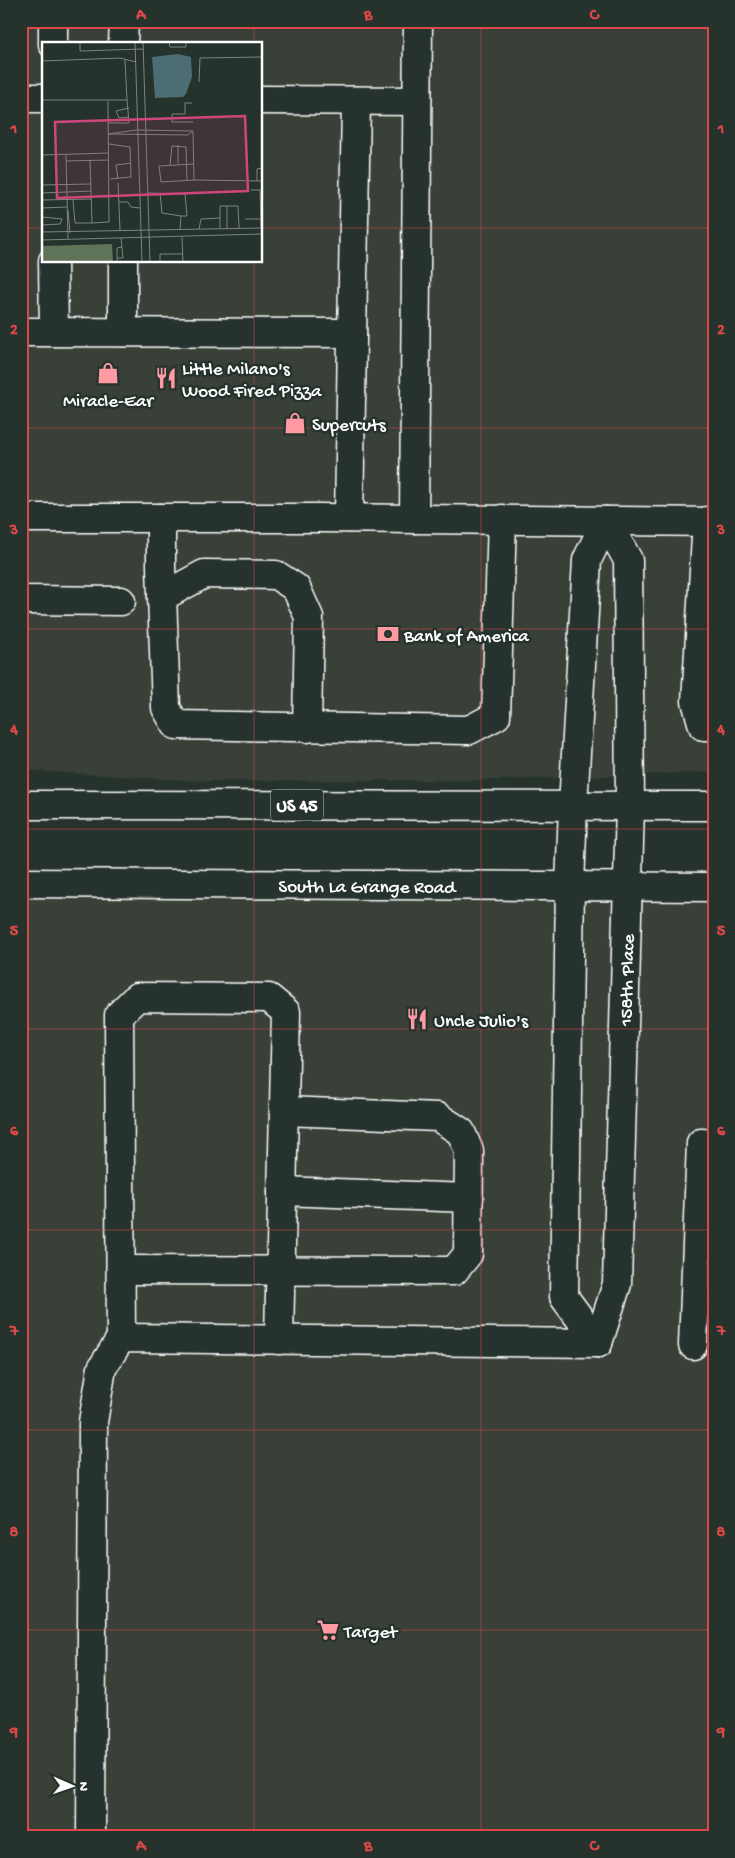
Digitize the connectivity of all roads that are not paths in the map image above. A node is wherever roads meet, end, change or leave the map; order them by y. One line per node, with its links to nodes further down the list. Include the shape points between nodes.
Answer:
1 (53, 21): 4 (main road)
2 (124, 21): 5 (main road)
3 (418, 21): 10 (main road)
4 (53, 42)
5 (123, 42)
6 (21, 98): 7 (main road)
7 (42, 98)
8 (262, 100): 9 (main road)
9 (356, 101): 10 (main road); 16 (main road)
10 (417, 101): 20 (main road)
11 (54, 262): 14 (main road)
12 (123, 262): 15 (main road)
13 (21, 332): 14 (main road)
14 (54, 332): 15 (main road)
15 (124, 332): 16 (main road)
16 (352, 333): 19 (main road)
17 (21, 518): 18 (main road)
18 (161, 518): 19 (main road); 24 (main road)
19 (349, 518): 20 (main road)
20 (414, 519): 21 (main road)
21 (502, 519): 22 (main road); 28 (main road, via 496,716 469,730)
22 (606, 521): 23 (main road); 30 (main road, 158th Place, via 628,560); 31 (main road, via 587,560)
23 (711, 522): 27 (main road, via 696,701 703,726)
24 (162, 596): 28 (main road, via 166,708 176,726); 28 (main road, via 204,574 276,575 296,588 309,617)
25 (21, 600): 26 (main road)
26 (121, 601)
27 (714, 726)
28 (308, 728)
29 (21, 805): 31 (main road, US 45)
30 (630, 805): 31 (main road, US 45); 32 (main road, US 45); 35 (main road, 158th Place)
31 (573, 806): 34 (main road)
32 (714, 806)
33 (21, 883): 34 (main road, South La Grange Road)
34 (570, 886): 35 (main road, South La Grange Road); 46 (main road, via 564,1297)
35 (626, 887): 36 (main road, South La Grange Road); 46 (main road, 158th Place, via 617,1284)
36 (714, 887)
37 (284, 1111): 39 (main road); 40 (main road, via 438,1117 461,1132 469,1151); 41 (main road, via 286,1012 269,998 137,997 119,1015)
38 (714, 1144): 43 (main road, via 701,1143)
39 (282, 1191): 40 (main road); 42 (main road)
40 (469, 1198): 42 (main road, via 468,1254 454,1271)
41 (121, 1270): 42 (main road); 44 (main road)
42 (280, 1270): 45 (main road)
43 (705, 1273): 47 (main road)
44 (121, 1338): 45 (main road); 48 (main road, via 102,1368 93,1422)
45 (279, 1340): 46 (main road)
46 (598, 1343)
47 (693, 1345)
48 (91, 1837)

